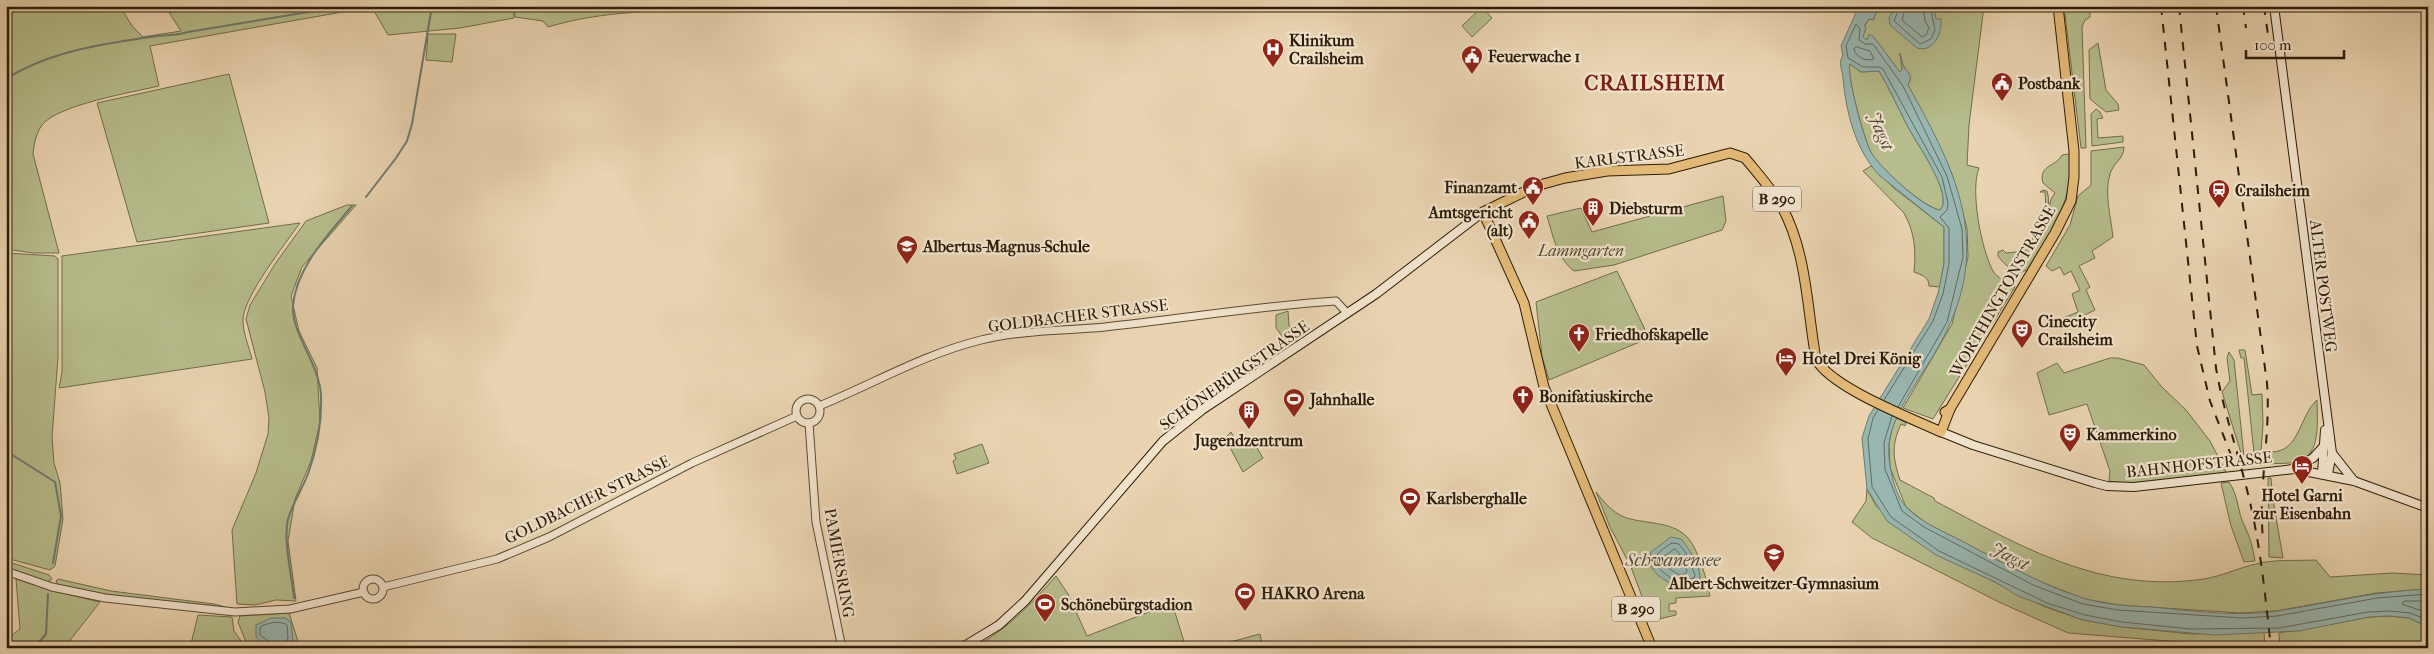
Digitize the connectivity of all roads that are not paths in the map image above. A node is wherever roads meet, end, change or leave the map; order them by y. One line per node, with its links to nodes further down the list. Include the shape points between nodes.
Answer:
1 (2058, 6): 9 (main road, WORTHINGTONSTRASSE, via 2074,151 2070,201 2055,233 1946,410)
2 (2274, 6): 7 (main road, ALTER POSTWEG)
3 (1482, 212): 4 (main road, SCHÖNEBÜRGSTRASSE, via 1414,266); 9 (main road, KARLSTRASSE / B 290, via 1536,186 1565,178 1607,171 1669,169 1733,153 1745,158 1782,208 1799,255 1816,359 1825,372 1846,386); 21 (main road, B 290, via 1524,303 1544,387)
4 (1347, 313): 5 (street, GOLDBACHER STRASSE, via 1336,301 1261,306 980,340 922,360); 20 (main road, SCHÖNEBÜRGSTRASSE, via 1202,410 1163,441 1025,601 999,625)
5 (819, 406): 6 (street, GOLDBACHER STRASSE, via 810,399 802,400 796,407); 8 (street, via 817,419)
6 (796, 416): 8 (street); 17 (street, GOLDBACHER STRASSE, via 692,463 549,537 497,558)
7 (2326, 420): 10 (main road, ALTER POSTWEG); 11 (main road, ALTER POSTWEG)
8 (809, 423): 19 (street, PAMIERSRING, via 816,522)
9 (1938, 431): 12 (main road, BAHNHOFSTRASSE, via 2108,486 2134,487)
10 (2324, 446): 12 (main road, via 2306,464); 13 (main road, ALTER POSTWEG)
11 (2332, 453): 13 (main road, ALTER POSTWEG); 14 (main road, ALTER POSTWEG)
12 (2294, 469): 13 (main road)
13 (2325, 474): 14 (main road)
14 (2354, 481): 15 (main road)
15 (2428, 508)
16 (6, 571): 18 (street, GOLDBACHER STRASSE, via 52,587 105,598 235,612 290,609)
17 (383, 587): 18 (street, GOLDBACHER STRASSE, via 375,599 367,597); 18 (street, GOLDBACHER STRASSE, via 377,580 370,580 364,586)
18 (364, 592)
19 (842, 648)
20 (961, 648)
21 (1652, 648)

